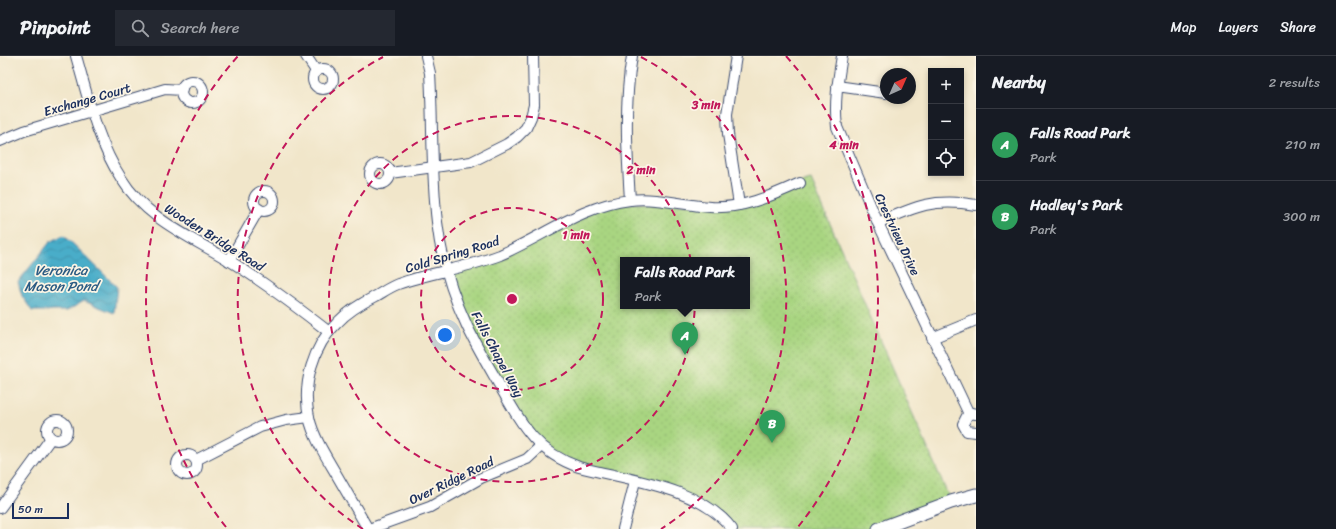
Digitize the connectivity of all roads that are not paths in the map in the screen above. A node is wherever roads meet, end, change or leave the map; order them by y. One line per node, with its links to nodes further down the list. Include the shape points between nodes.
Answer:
1 (76, 56): 12 (street, Wooden Bridge Road)
2 (306, 56): 8 (street)
3 (426, 56): 14 (street, Falls Chapel Way, via 430,73)
4 (533, 56): 14 (street, via 534,105 526,128 507,144 472,162)
5 (632, 56): 17 (street, via 626,129)
6 (736, 56): 18 (street, via 728,134)
7 (842, 56): 9 (street, Crestview Drive)
8 (316, 71)
9 (837, 86): 11 (street); 21 (street, Crestview Drive, via 837,128)
10 (182, 90): 12 (street, Exchange Court, via 165,90)
11 (880, 92)
12 (92, 111): 13 (street, Exchange Court, via 24,131); 22 (street, Wooden Bridge Road, via 110,161 137,199 169,226)
13 (0, 141)
14 (434, 167): 15 (street); 23 (street, Falls Chapel Way, via 437,222)
15 (390, 173)
16 (800, 183): 18 (street, Cold Spring Road, via 763,200)
17 (630, 200): 18 (street, Cold Spring Road, via 642,199 712,207); 23 (street, Cold Spring Road, via 588,210 499,255)
18 (739, 205)
19 (976, 205): 21 (street, via 944,201 930,203 908,209)
20 (258, 209): 22 (street)
21 (878, 224): 26 (street, Crestview Drive)
22 (229, 261): 25 (street, Wooden Bridge Road, via 274,290)
23 (447, 271): 25 (street, Cold Spring Road, via 387,289 353,310); 31 (street, Falls Chapel Way, via 460,310 475,342 518,417)
24 (976, 320): 26 (street)
25 (329, 332): 28 (street, Cold Spring Road, via 316,354 310,372 307,394)
26 (932, 338): 27 (street, Crestview Drive)
27 (972, 414): 29 (street, Crestview Drive, via 964,421 964,426 970,432)
28 (309, 417): 32 (street, via 286,420 260,428); 36 (street, Cold Spring Road, via 318,442)
29 (976, 432)
30 (51, 438): 35 (street)
31 (541, 446): 33 (street, Falls Chapel Way, via 568,463); 36 (street, Over Ridge Road, via 527,459 481,478 430,507)
32 (196, 460)
33 (636, 481): 37 (street); 38 (street, Falls Chapel Way, via 693,498 714,512)
34 (976, 495): 39 (main road)
35 (0, 508)
36 (368, 529)
37 (623, 529)
38 (732, 529)
39 (879, 529)

